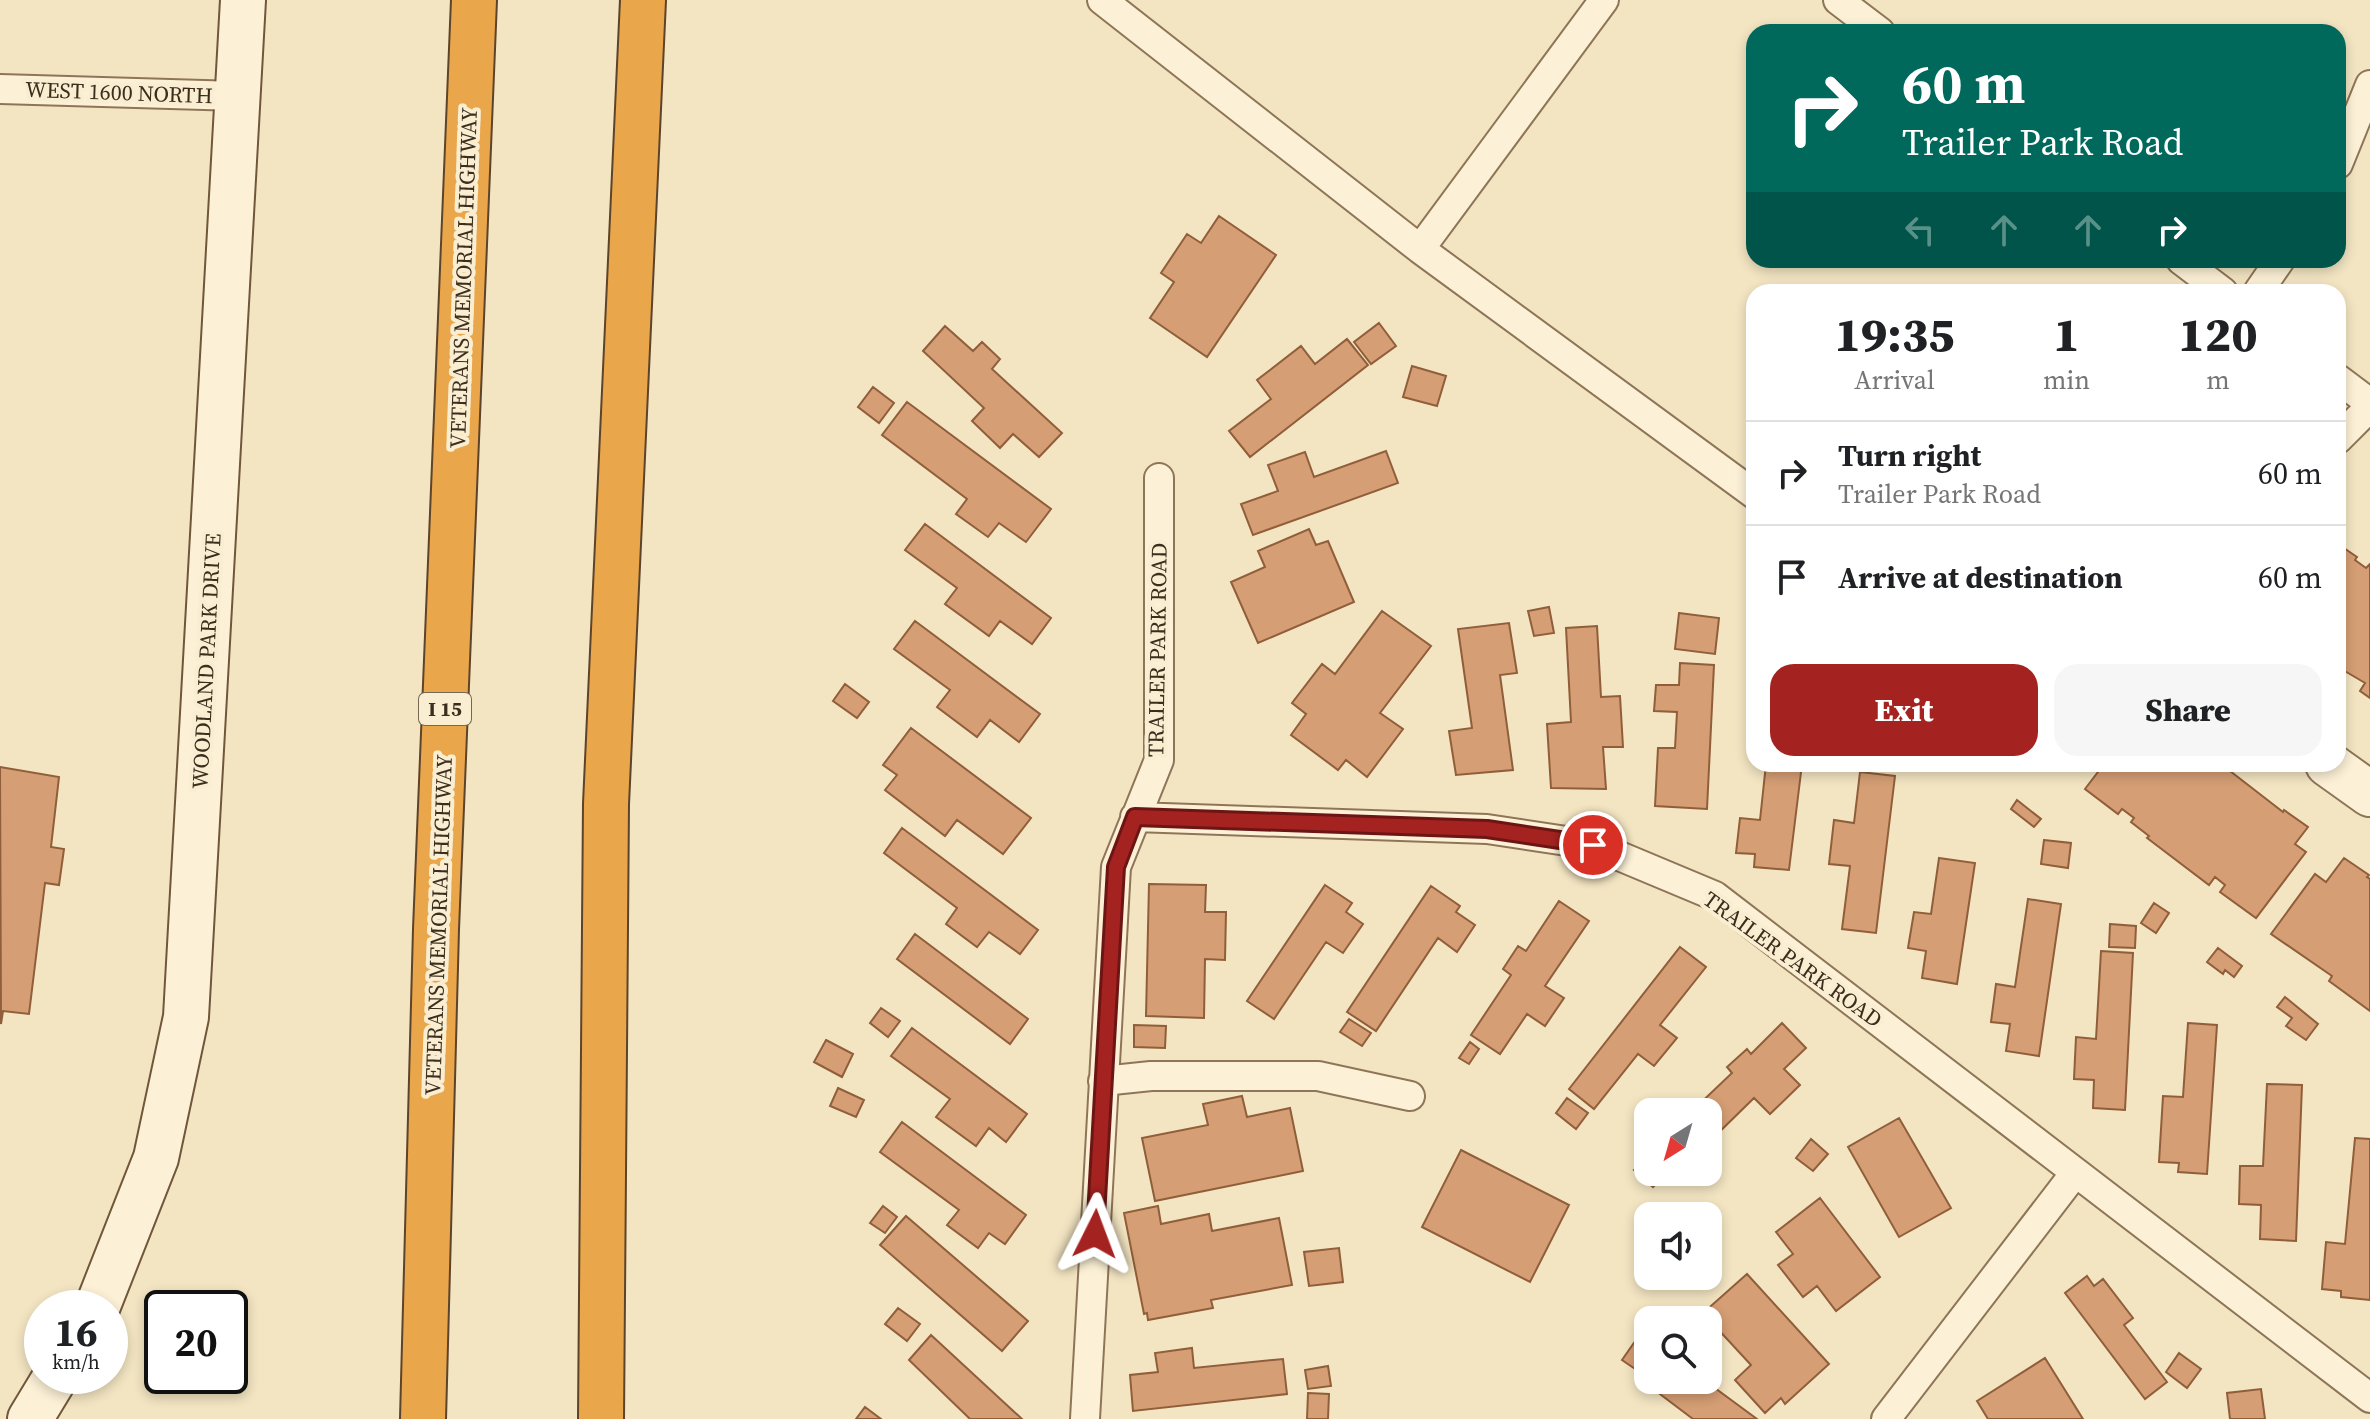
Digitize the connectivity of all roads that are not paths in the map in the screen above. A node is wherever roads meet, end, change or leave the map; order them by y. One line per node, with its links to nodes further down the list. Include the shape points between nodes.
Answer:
1 (243, 0): 10 (street, WOODLAND PARK DRIVE)
2 (474, 0): 30 (highway, VETERANS MEMORIAL HIGHWAY / I 15, via 436,929)
3 (643, 0): 31 (highway, via 606,804)
4 (1102, 0): 12 (lane)
5 (1604, 0): 12 (lane)
6 (1838, 0): 7 (lane)
7 (1870, 24)
8 (2370, 85): 11 (lane)
9 (0, 89): 10 (lane, WEST 1600 NORTH)
10 (238, 96): 26 (street, WOODLAND PARK DRIVE, via 186,1017 156,1158)
11 (2346, 144)
12 (1420, 249): 19 (lane)
13 (2192, 268): 14 (lane)
14 (2212, 284)
15 (2346, 386): 16 (lane)
16 (2370, 405): 17 (lane)
17 (2346, 430)
18 (1159, 478): 22 (lane, TRAILER PARK ROAD, via 1159,760)
19 (1746, 488)
20 (2339, 772): 21 (street)
21 (2370, 794)
22 (1135, 817): 23 (lane, TRAILER PARK ROAD, via 1116,867); 25 (lane, TRAILER PARK ROAD, via 1487,829 1593,845 1715,896)
23 (1103, 1081): 24 (lane, via 1318,1076); 32 (lane, TRAILER PARK ROAD)
24 (1410, 1096)
25 (2075, 1173): 28 (lane, TRAILER PARK ROAD); 33 (lane)
26 (104, 1290)
27 (45, 1394): 29 (street)
28 (2370, 1398)
29 (30, 1419)
30 (423, 1419)
31 (601, 1419)
32 (1085, 1419)
33 (1886, 1419)

